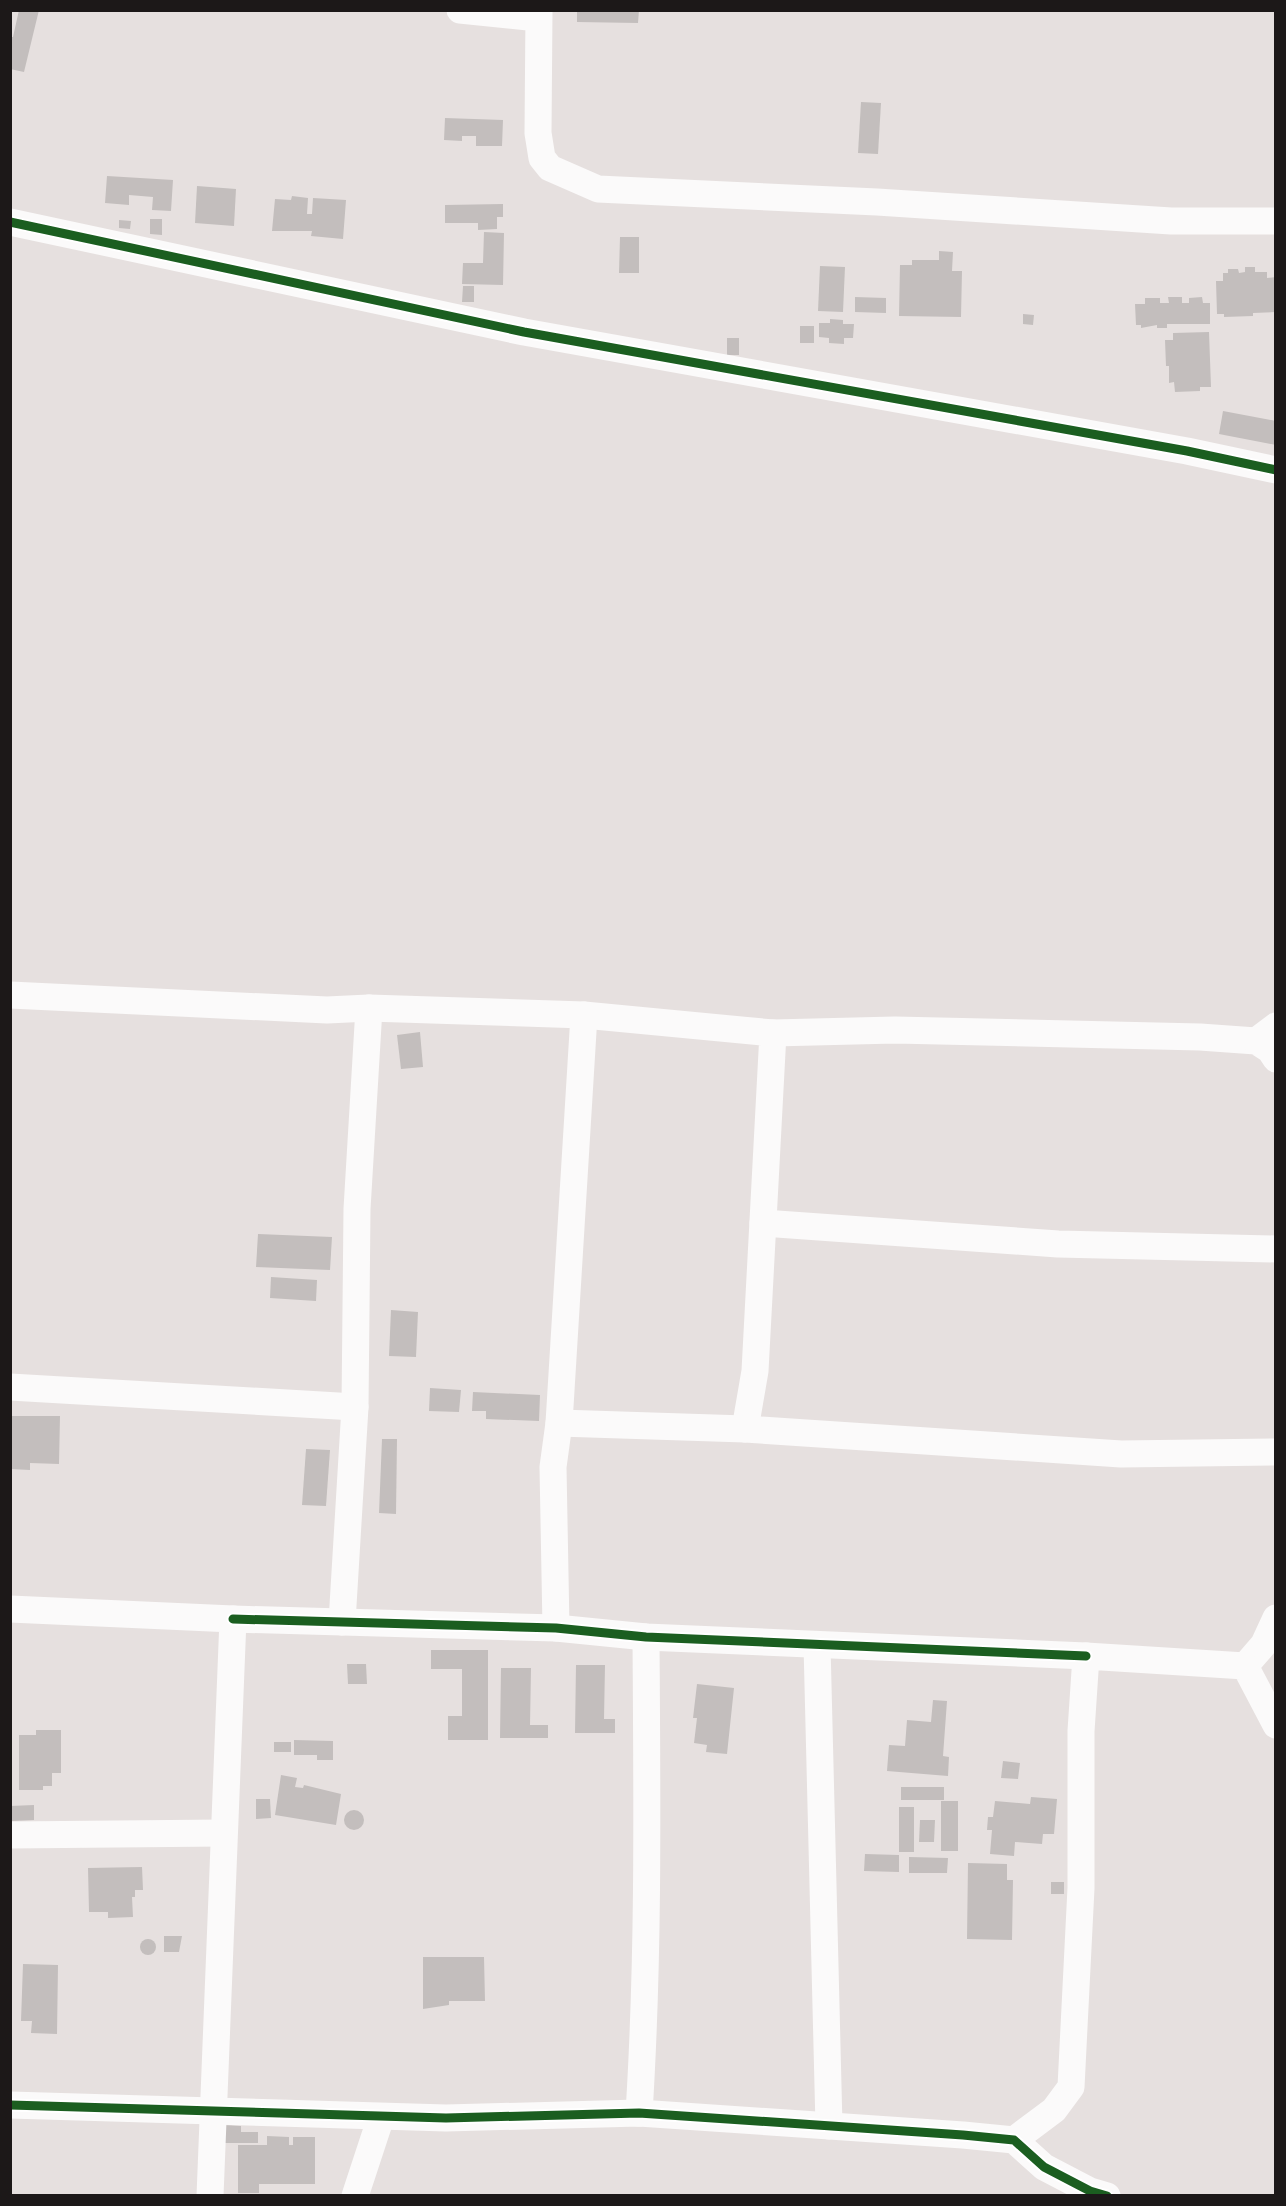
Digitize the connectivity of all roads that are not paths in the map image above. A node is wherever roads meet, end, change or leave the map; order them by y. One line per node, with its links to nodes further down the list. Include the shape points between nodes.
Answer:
1 (460, 10): 2 (street)
2 (538, 14): 3 (street, via 538,133 542,158 550,168 598,189 1171,221)
3 (1275, 221)
4 (10, 222): 5 (street, via 524,332)
5 (1275, 470)
6 (10, 995): 7 (street, via 327,1010)
7 (369, 1008): 8 (street); 14 (street, via 357,1209)
8 (584, 1016): 9 (street); 15 (street)
9 (773, 1033): 10 (street, via 895,1030); 11 (street)
10 (1269, 1042)
11 (763, 1223): 12 (street, via 1058,1244); 16 (street, via 755,1371)
12 (1275, 1249)
13 (10, 1387): 14 (street)
14 (355, 1407): 21 (street)
15 (559, 1423): 16 (street); 22 (street, via 553,1467)
16 (745, 1429): 17 (street, via 1121,1454)
17 (1275, 1452)
18 (10, 1609): 20 (street)
19 (1275, 1618): 26 (street, via 1264,1644)
20 (233, 1619): 21 (street); 28 (street)
21 (342, 1622): 22 (street)
22 (556, 1628): 23 (street)
23 (646, 1637): 24 (street); 32 (street, via 648,1854)
24 (817, 1645): 25 (street); 34 (street)
25 (1086, 1656): 26 (street); 35 (street, via 1081,1731 1081,1888 1071,2087 1054,2110)
26 (1245, 1666): 27 (street)
27 (1275, 1725)
28 (223, 1833): 29 (street); 31 (street)
29 (10, 1835)
30 (10, 2105): 31 (street)
31 (213, 2110): 33 (street); 36 (street)
32 (639, 2113): 33 (street); 34 (street)
33 (381, 2117): 37 (street)
34 (828, 2126): 35 (street)
35 (1014, 2140): 38 (street, via 1044,2167 1090,2192)
36 (210, 2196)
37 (355, 2196)
38 (1107, 2196)

